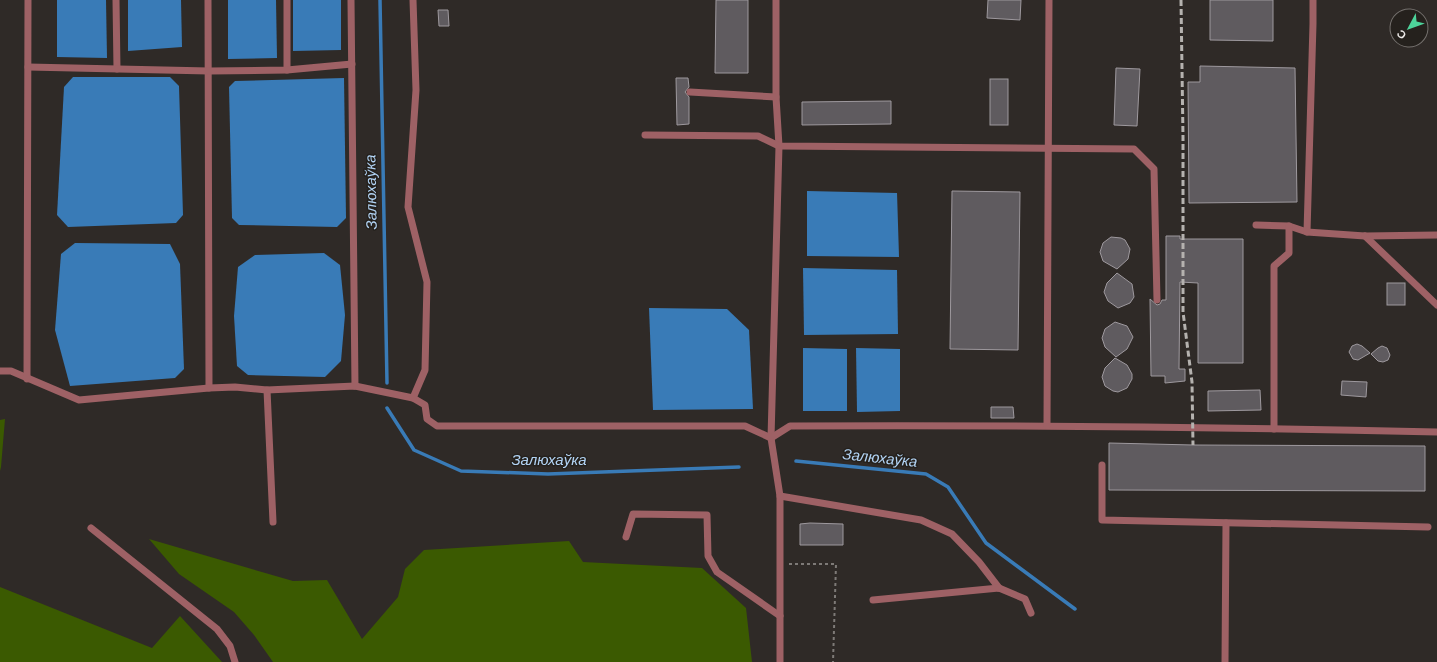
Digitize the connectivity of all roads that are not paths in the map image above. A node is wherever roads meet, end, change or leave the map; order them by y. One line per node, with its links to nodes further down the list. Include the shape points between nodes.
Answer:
1 (28, 0): 11 (lane)
2 (116, 0): 12 (lane)
3 (208, 0): 14 (lane)
4 (287, 0): 13 (lane)
5 (351, 0): 10 (lane)
6 (413, 0): 32 (lane, via 416,90 408,207 427,282 425,370)
7 (776, 0): 16 (lane)
8 (1049, 0): 19 (lane)
9 (1313, 0): 22 (lane)
10 (352, 64): 13 (lane); 29 (lane)
11 (28, 67): 12 (lane); 28 (lane)
12 (117, 69): 14 (lane)
13 (287, 70): 14 (lane)
14 (209, 71): 30 (lane)
15 (690, 92): 16 (lane)
16 (776, 97): 18 (lane)
17 (645, 135): 18 (lane, via 758,136)
18 (779, 146): 19 (lane); 36 (lane)
19 (1048, 148): 25 (lane, via 1134,149 1154,169); 33 (lane)
20 (1256, 225): 21 (lane)
21 (1289, 226): 22 (lane); 34 (lane, via 1289,253 1274,266)
22 (1307, 232): 24 (lane)
23 (1437, 235): 24 (lane)
24 (1365, 236): 26 (lane)
25 (1157, 300)
26 (1437, 305)
27 (0, 371): 28 (lane, via 11,371)
28 (27, 379): 30 (lane, via 79,400)
29 (355, 386): 31 (lane); 32 (lane)
30 (209, 388): 31 (lane)
31 (267, 390): 39 (lane)
32 (413, 398): 36 (lane, via 425,405 427,418 437,426 745,426)
33 (1047, 425): 34 (lane); 36 (lane, via 790,426)
34 (1274, 429): 35 (lane)
35 (1437, 432)
36 (771, 438): 38 (lane)
37 (1102, 465): 40 (lane, via 1102,520)
38 (780, 496): 44 (lane, via 921,520 952,534); 47 (lane)
39 (273, 522)
40 (1226, 523): 41 (lane); 50 (lane)
41 (1428, 527)
42 (91, 528): 48 (lane, via 217,629 230,646)
43 (626, 537): 47 (lane, via 633,514 707,515 708,556 717,572)
44 (999, 588): 45 (lane); 46 (lane, via 1025,599)
45 (873, 600)
46 (1031, 613)
47 (780, 616): 49 (lane)
48 (235, 662)
49 (780, 662)
50 (1225, 662)

